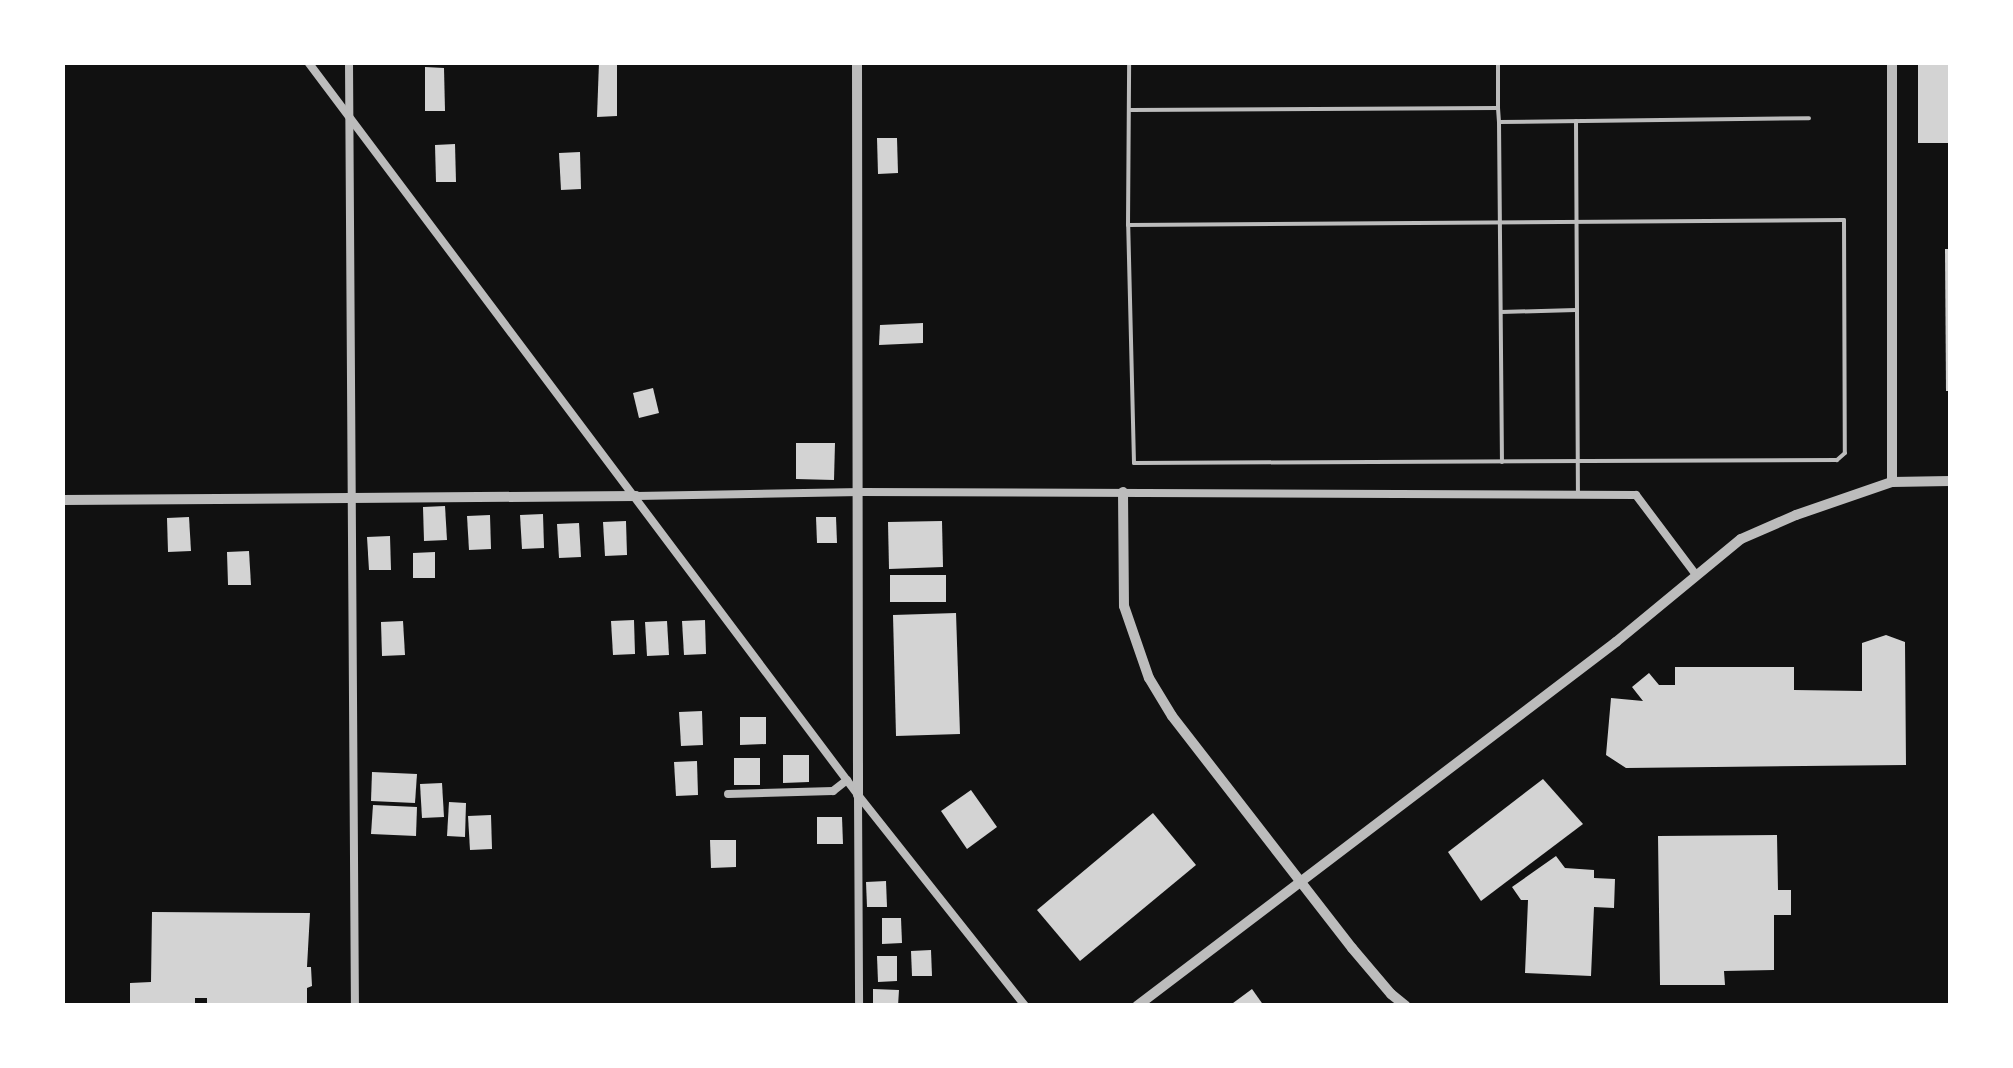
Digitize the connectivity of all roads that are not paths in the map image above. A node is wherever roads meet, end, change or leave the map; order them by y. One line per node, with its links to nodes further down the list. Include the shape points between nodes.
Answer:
1 (308, 62): 9 (street)
2 (349, 62): 9 (street)
3 (858, 62): 22 (street)
4 (1129, 62): 8 (lane)
5 (1498, 62): 7 (lane)
6 (1892, 62): 21 (street)
7 (1498, 108): 8 (lane); 12 (lane)
8 (1130, 110): 15 (lane)
9 (349, 118): 25 (street); 26 (street)
10 (1808, 118): 11 (lane)
11 (1576, 121): 12 (lane); 13 (lane)
12 (1499, 122): 14 (lane)
13 (1576, 221): 14 (lane); 16 (lane); 18 (lane, via 1844,220 1845,453 1837,460)
14 (1500, 222): 15 (lane); 17 (lane)
15 (1128, 225): 19 (lane, via 1134,463)
16 (1577, 310): 17 (lane); 18 (lane)
17 (1501, 312): 19 (lane)
18 (1578, 461): 19 (lane); 24 (lane)
19 (1502, 462)
20 (1950, 481): 21 (street)
21 (1892, 482): 28 (street, via 1741,539)
22 (861, 492): 23 (street); 25 (street); 31 (street)
23 (1123, 492): 24 (street); 32 (street, via 1124,606 1150,678 1172,716)
24 (1578, 494): 28 (street, via 1636,496)
25 (636, 496): 26 (street); 29 (street)
26 (352, 499): 27 (street); 33 (street)
27 (62, 500)
28 (1696, 574): 32 (street)
29 (847, 780): 30 (street, via 833,791); 31 (street)
30 (728, 794)
31 (858, 794): 34 (street); 35 (street)
32 (1301, 880): 36 (street); 37 (street)
33 (355, 1006)
34 (859, 1006)
35 (1024, 1006)
36 (1137, 1006)
37 (1406, 1006)

